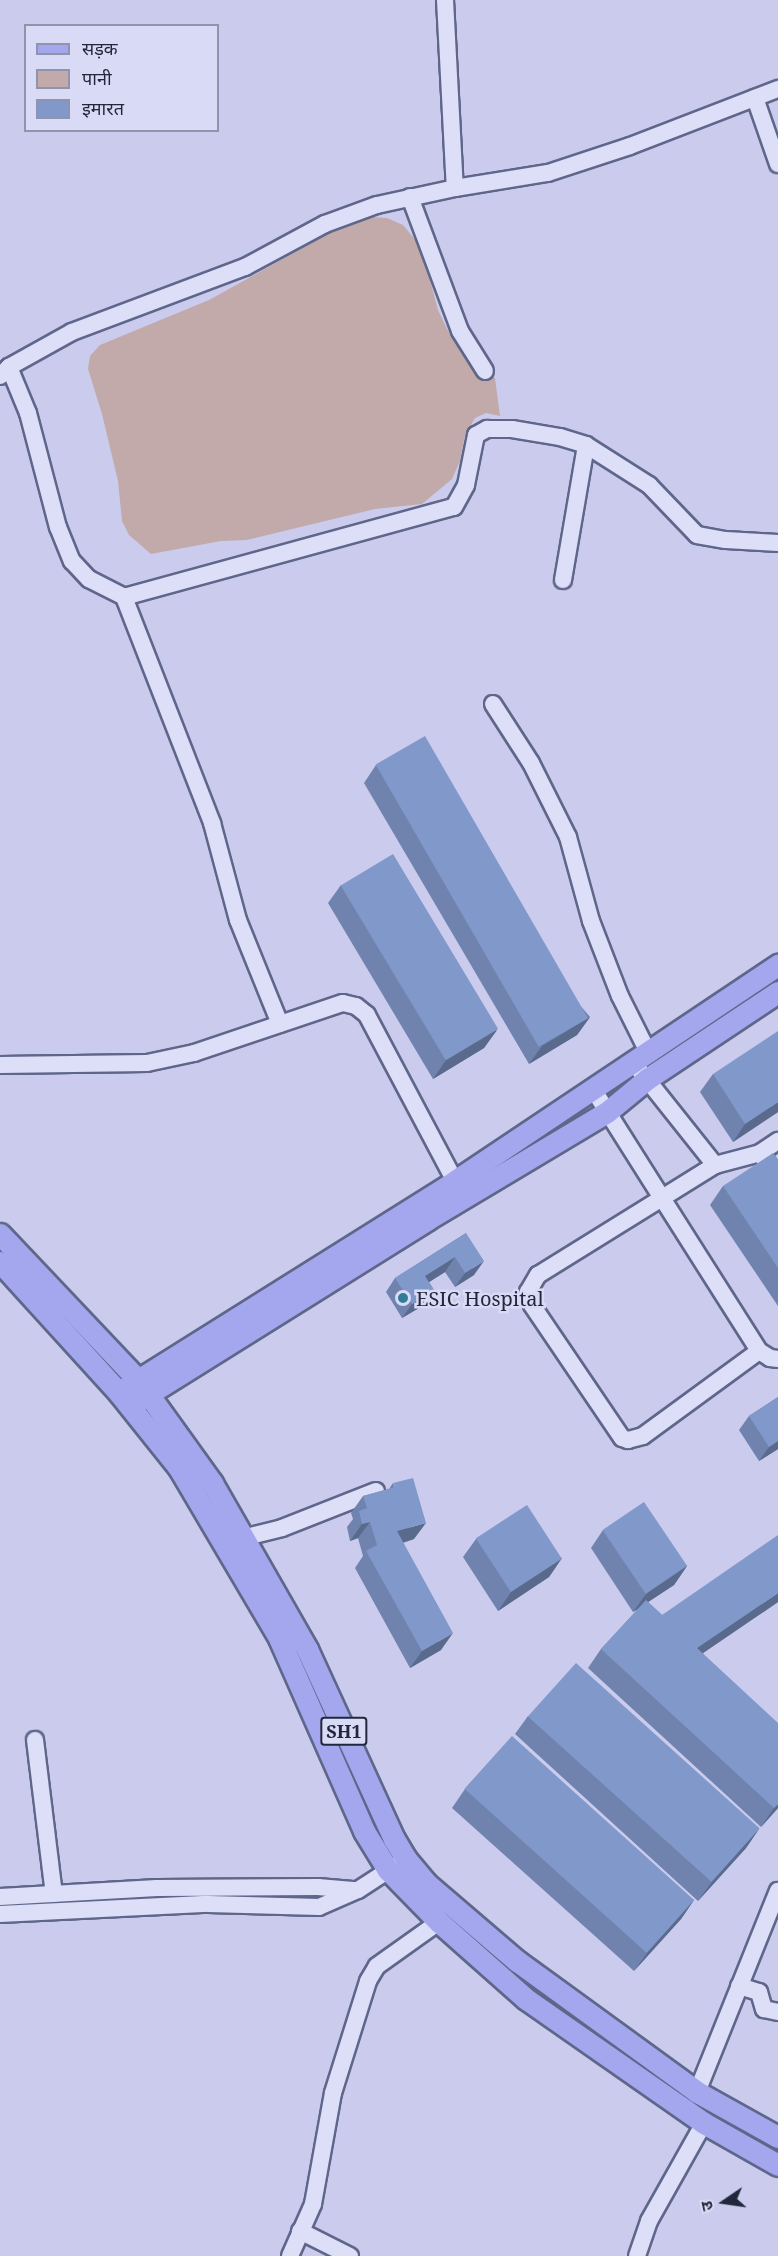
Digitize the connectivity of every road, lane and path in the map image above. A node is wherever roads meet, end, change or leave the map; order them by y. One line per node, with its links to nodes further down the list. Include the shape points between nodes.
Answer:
1 (445, 0): 5 (street)
2 (778, 89): 3 (street)
3 (755, 98): 4 (street); 5 (street, via 548,173)
4 (778, 165)
5 (455, 188): 6 (street)
6 (410, 197): 7 (street, via 460,331); 8 (street, via 325,224 245,267 72,332)
7 (485, 371)
8 (4, 372): 12 (street, via 28,413 58,527 72,561 88,579)
9 (586, 445): 10 (street, via 649,485 697,535); 11 (street); 12 (street, via 512,429 487,429 476,435 466,485 454,507)
10 (778, 543)
11 (563, 580)
12 (124, 597): 16 (street, via 212,823 238,920)
13 (493, 705): 17 (street, via 531,763 568,837 591,921)
14 (778, 965): 17 (main road)
15 (778, 992): 19 (main road)
16 (280, 1024): 18 (street, via 194,1053 147,1063); 26 (street, via 343,1002 367,1015)
17 (640, 1057): 19 (street); 20 (main road)
18 (0, 1065)
19 (647, 1079): 21 (main road); 24 (street)
20 (593, 1089): 21 (street); 26 (main road)
21 (607, 1112): 27 (street); 32 (main road)
22 (778, 1141): 23 (street)
23 (760, 1153): 24 (street); 25 (street)
24 (715, 1165): 27 (street)
25 (778, 1179)
26 (455, 1181): 32 (main road)
27 (662, 1198): 30 (street); 30 (street, via 538,1275 528,1292 532,1305 614,1431 628,1440 643,1436)
28 (0, 1234): 32 (main road, SH1)
29 (0, 1262): 33 (main road, SH1)
30 (759, 1351): 31 (street)
31 (778, 1359)
32 (143, 1387): 33 (main road); 35 (main road, SH1, via 212,1482)
33 (124, 1400): 35 (main road, SH1)
34 (376, 1491): 35 (street, via 282,1528)
35 (235, 1540): 37 (main road, SH1, via 364,1831)
36 (35, 1740): 40 (street)
37 (397, 1865): 38 (street); 43 (main road, SH1); 46 (main road, SH1, via 426,1883 508,1954)
38 (358, 1890): 40 (street, via 168,1888); 42 (street, via 319,1907 208,1904)
39 (778, 1891): 44 (street)
40 (54, 1894): 41 (street)
41 (0, 1897)
42 (0, 1914)
43 (439, 1922): 47 (main road, SH1, via 526,1999); 50 (street, via 377,1966 368,1981 333,2093 313,2204)
44 (739, 1986): 45 (street, via 759,1992 764,2009); 46 (street)
45 (778, 2012)
46 (697, 2092): 48 (main road, SH1)
47 (704, 2123): 49 (main road, SH1); 53 (street, via 649,2222)
48 (778, 2137)
49 (778, 2165)
50 (300, 2231): 51 (street); 52 (street)
51 (290, 2256)
52 (350, 2256)
53 (638, 2256)

